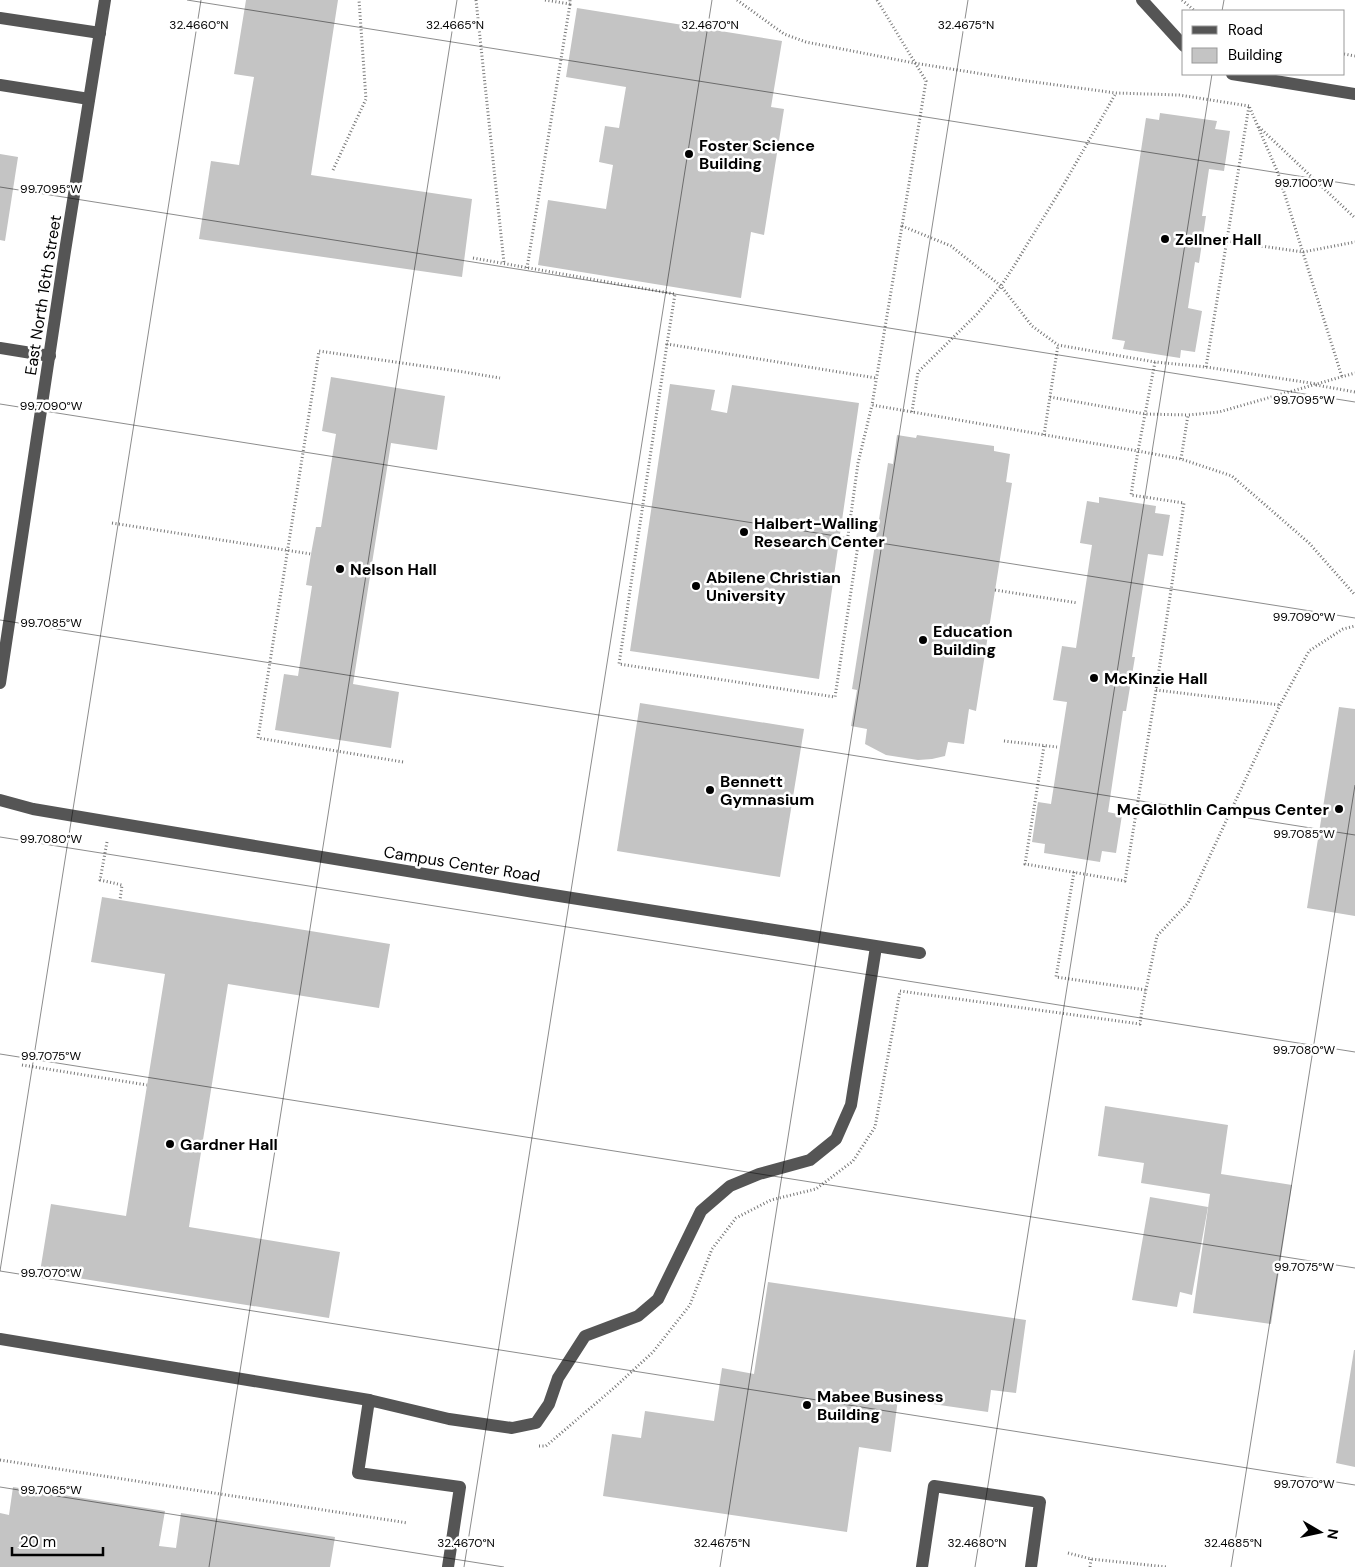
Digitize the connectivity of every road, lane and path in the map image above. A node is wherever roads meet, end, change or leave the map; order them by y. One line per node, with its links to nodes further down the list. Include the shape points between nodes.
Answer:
1 (105, 0): 12 (street, East North 16th Street)
2 (359, 0): 22 (path, via 366,99)
3 (476, 0): 29 (path)
4 (545, 0): 9 (path)
5 (737, 0): 14 (path, via 784,34 799,40)
6 (877, 0): 14 (path)
7 (1142, 0): 13 (street)
8 (1182, 0): 10 (path)
9 (570, 2): 30 (path)
10 (1194, 10)
11 (0, 18): 12 (street)
12 (100, 33): 19 (street, East North 16th Street)
13 (1182, 44)
14 (914, 63): 17 (path); 24 (path, via 926,82)
15 (1238, 75): 18 (street)
16 (0, 85): 19 (street)
17 (1116, 93): 20 (path, via 1179,95); 31 (path)
18 (1355, 94)
19 (89, 99): 35 (street, East North 16th Street)
20 (1249, 106): 21 (path); 25 (path)
21 (1258, 125): 23 (path); 27 (path, via 1278,173)
22 (333, 170)
23 (1355, 218)
24 (902, 226): 31 (path, via 951,246); 41 (path)
25 (1227, 242): 27 (path); 37 (path)
26 (1355, 242): 27 (path)
27 (1303, 252): 39 (path)
28 (473, 258): 29 (path)
29 (504, 263): 30 (path)
30 (527, 268): 32 (path, via 675,294)
31 (1000, 286): 33 (path, via 1032,326); 47 (path, via 977,314 918,372)
32 (667, 344): 41 (path); 46 (path, via 619,664 835,697 858,545 847,543 858,462)
33 (1058, 345): 36 (path); 45 (path)
34 (0, 348): 35 (street)
35 (50, 356): 60 (street, East North 16th Street)
36 (1155, 362): 37 (path); 48 (path)
37 (1206, 367): 42 (path)
38 (1355, 373): 39 (path)
39 (1342, 377): 42 (path)
40 (500, 378): 54 (path, via 319,351)
41 (876, 378): 46 (path)
42 (1317, 384): 43 (path)
43 (1312, 385): 44 (path); 49 (path, via 1219,412)
44 (1355, 392)
45 (1050, 397): 48 (path); 50 (path)
46 (872, 405): 47 (path)
47 (912, 412): 50 (path)
48 (1145, 414): 49 (path); 51 (path)
49 (1188, 416): 52 (path)
50 (1044, 435): 51 (path)
51 (1138, 450): 52 (path); 61 (path, via 1131,495 1184,503)
52 (1181, 459): 57 (path, via 1232,476 1309,543)
53 (112, 523): 54 (path)
54 (288, 550): 55 (path); 66 (path, via 258,738)
55 (311, 554)
56 (995, 590): 58 (path)
57 (1355, 595)
58 (1078, 603)
59 (1355, 626): 62 (path, via 1343,629 1309,651)
60 (0, 683)
61 (1156, 690): 62 (path); 69 (path, via 1124,881)
62 (1280, 705): 73 (path, via 1188,903 1157,936)
63 (1004, 740): 64 (path)
64 (1044, 746): 65 (path); 69 (path, via 1025,864)
65 (1057, 747)
66 (403, 762)
67 (0, 800): 68 (street, Campus Center Road)
68 (110, 822): 70 (path, via 100,880 122,885); 71 (street, Campus Center Road)
69 (1074, 872): 73 (path, via 1056,977)
70 (120, 900)
71 (876, 946): 72 (street, Campus Center Road); 77 (street, via 851,1105 836,1139 810,1160 730,1186 701,1211 658,1298 638,1316 585,1336 558,1378 550,1404 536,1424 512,1428 449,1419)
72 (920, 954)
73 (1146, 990): 78 (path, via 1140,1024 900,991 875,1128 853,1161 816,1189 771,1200 736,1218 712,1249 690,1305 653,1352 546,1446)
74 (22, 1065): 75 (path)
75 (147, 1084)
76 (0, 1338): 77 (street)
77 (369, 1400): 83 (street, via 358,1473 460,1487)
78 (537, 1446)
79 (0, 1460): 80 (path)
80 (408, 1523)
81 (1068, 1553): 82 (path)
82 (1091, 1559): 86 (path); 87 (path)
83 (448, 1567)
84 (922, 1567): 85 (street, via 934,1486 1040,1502)
85 (1031, 1567)
86 (1090, 1567)
87 (1167, 1567)

